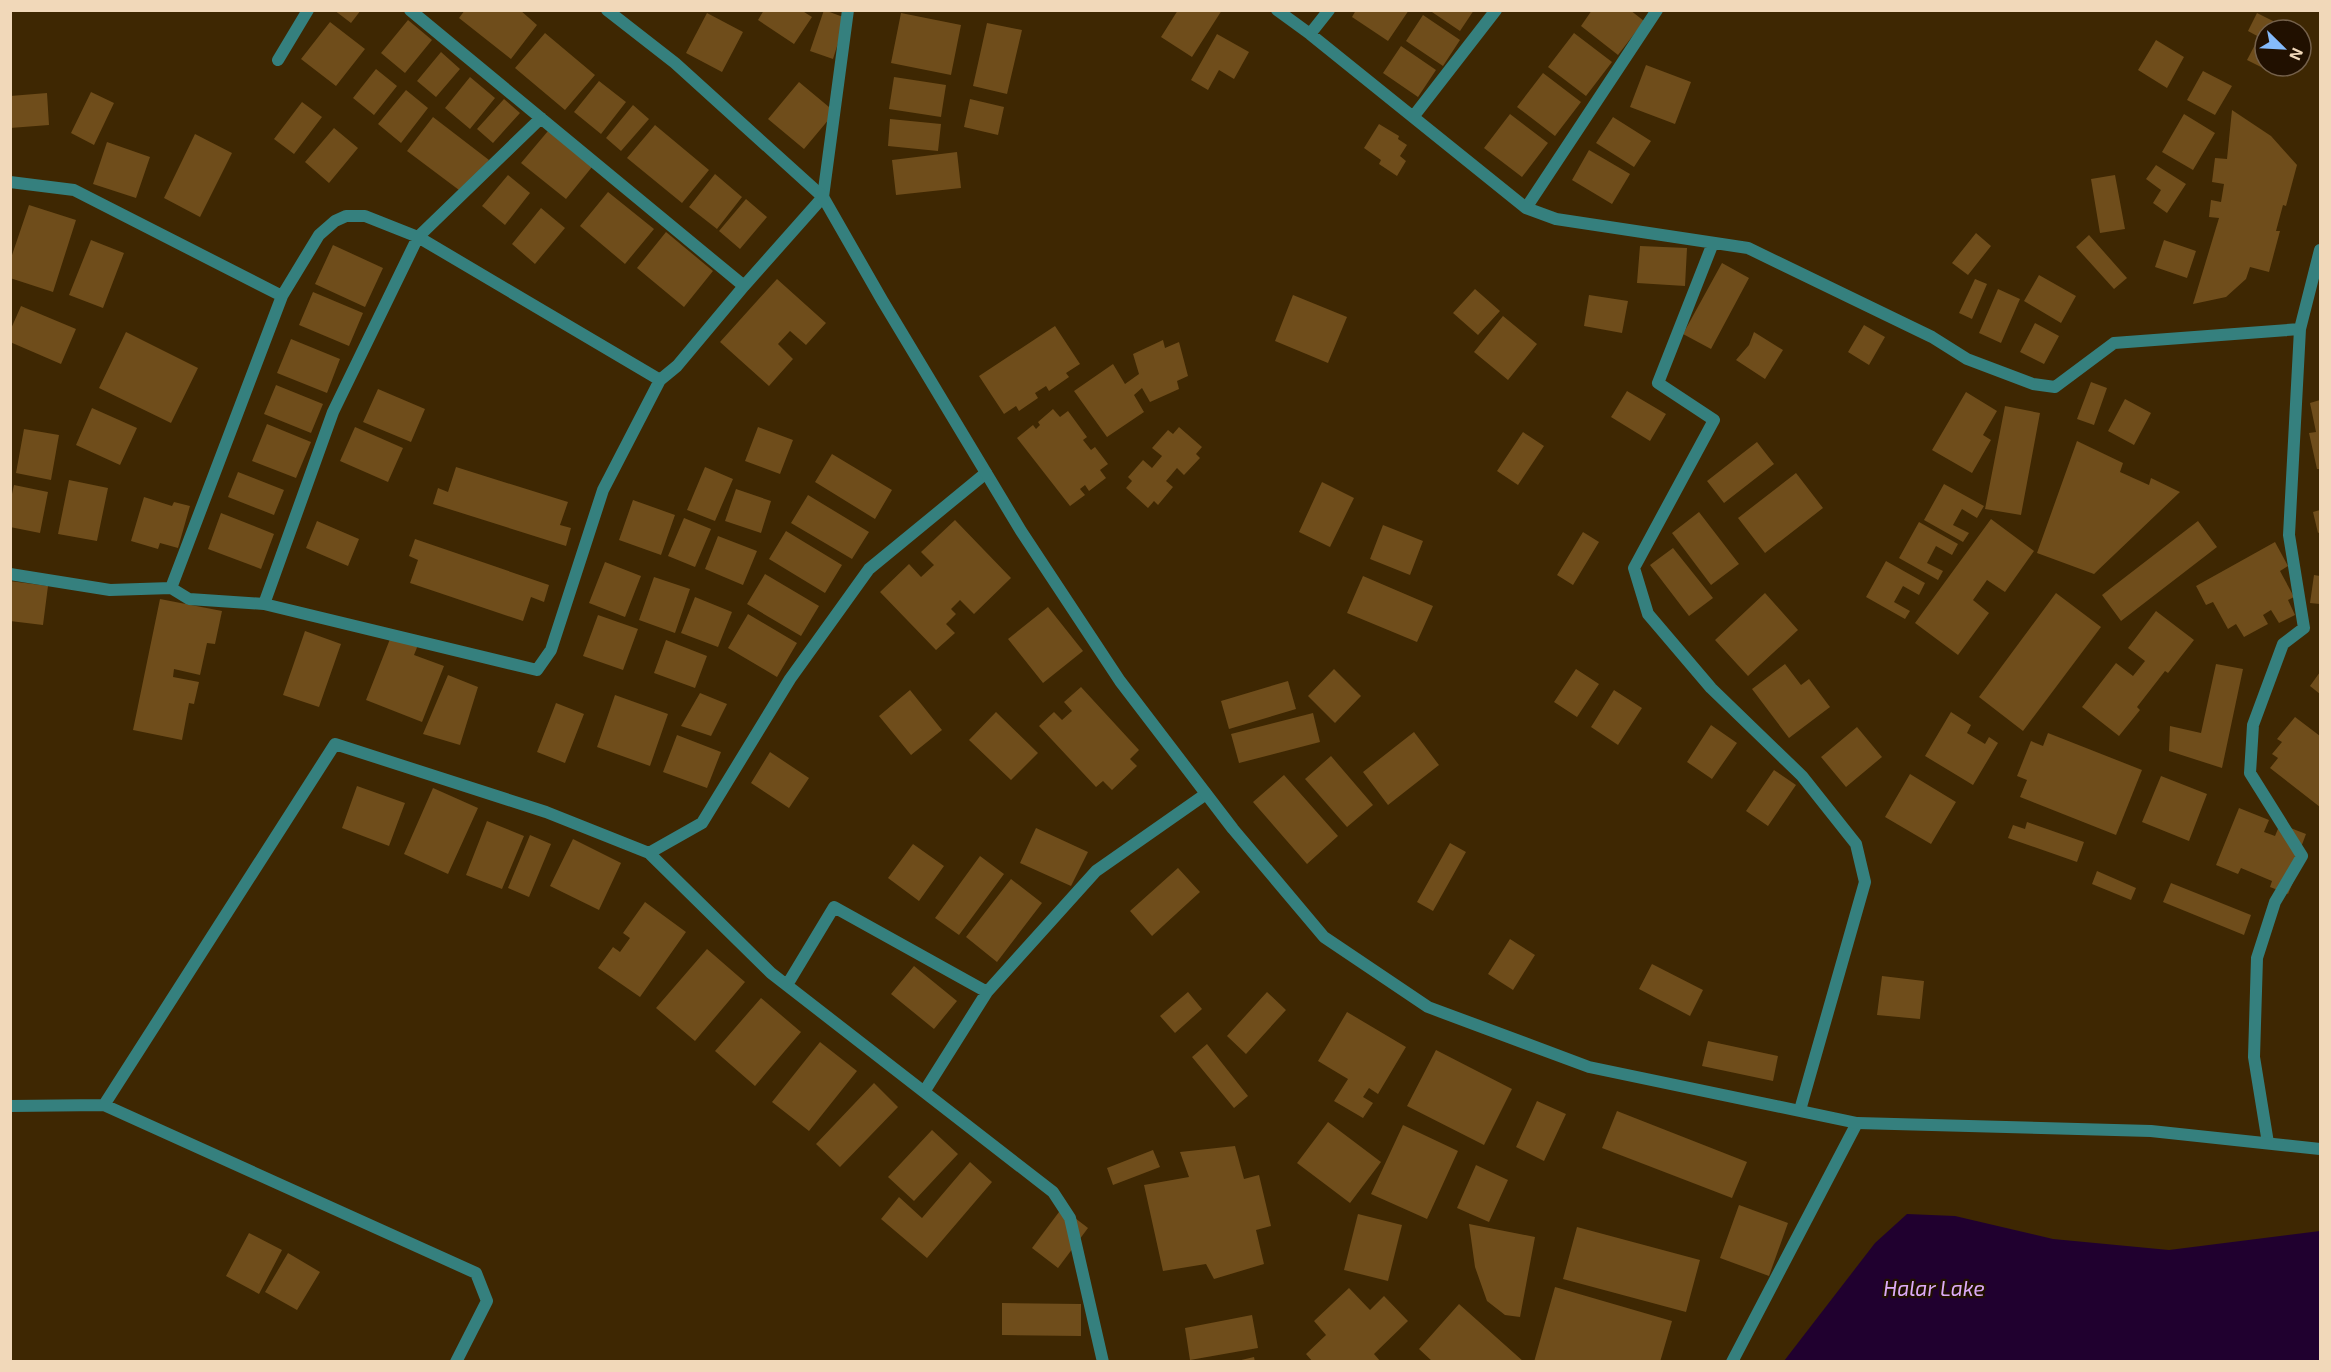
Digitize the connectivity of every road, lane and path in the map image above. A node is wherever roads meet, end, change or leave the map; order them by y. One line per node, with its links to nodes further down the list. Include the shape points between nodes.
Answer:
1 (308, 10): 10 (street)
2 (410, 10): 12 (street)
3 (607, 10): 14 (street, via 675,63)
4 (848, 10): 14 (street)
5 (1277, 10): 9 (street)
6 (1329, 10): 9 (street)
7 (1496, 10): 11 (street)
8 (1658, 10): 15 (street)
9 (1310, 34): 11 (street)
10 (278, 60)
11 (1413, 117): 15 (street)
12 (541, 118): 16 (street); 19 (street)
13 (10, 182): 20 (street, via 74,190)
14 (823, 197): 19 (street); 23 (street)
15 (1526, 208): 17 (street, via 1556,219)
16 (418, 237): 20 (street, via 365,216 346,216 334,221 319,235); 22 (street); 26 (street, via 333,412)
17 (1713, 243): 21 (street, via 1748,248 1932,337 1967,359 2033,384 2055,387 2114,343); 34 (street, via 1658,383 1714,420 1634,568 1648,614 1711,688 1802,776 1856,844 1864,882)
18 (2320, 250): 21 (street)
19 (744, 286): 22 (street, via 677,366)
20 (282, 296): 25 (street)
21 (2300, 329): 36 (street, via 2289,535 2304,628 2283,644 2253,725 2250,773 2302,856 2275,902 2257,958 2254,1057)
22 (660, 380): 26 (street, via 603,490 551,650 537,670)
23 (986, 473): 27 (street, via 1120,681); 28 (street, via 869,569 790,679 702,823)
24 (10, 574): 25 (street, via 110,590)
25 (171, 588): 26 (street, via 189,599)
26 (264, 604)
27 (1206, 794): 30 (street, via 1096,871); 34 (street, via 1324,936 1428,1007 1589,1067)
28 (649, 853): 29 (street); 32 (street, via 546,812 335,744)
29 (787, 986): 30 (street, via 834,907); 31 (street)
30 (987, 992): 31 (street)
31 (924, 1092): 39 (street, via 1053,1192 1070,1218)
32 (104, 1105): 33 (street); 38 (street, via 476,1273 487,1301)
33 (10, 1106)
34 (1800, 1110): 35 (street)
35 (1857, 1123): 36 (street, via 2151,1131); 40 (street)
36 (2268, 1143): 37 (street)
37 (2320, 1149)
38 (456, 1362)
39 (1104, 1362)
40 (1732, 1362)

